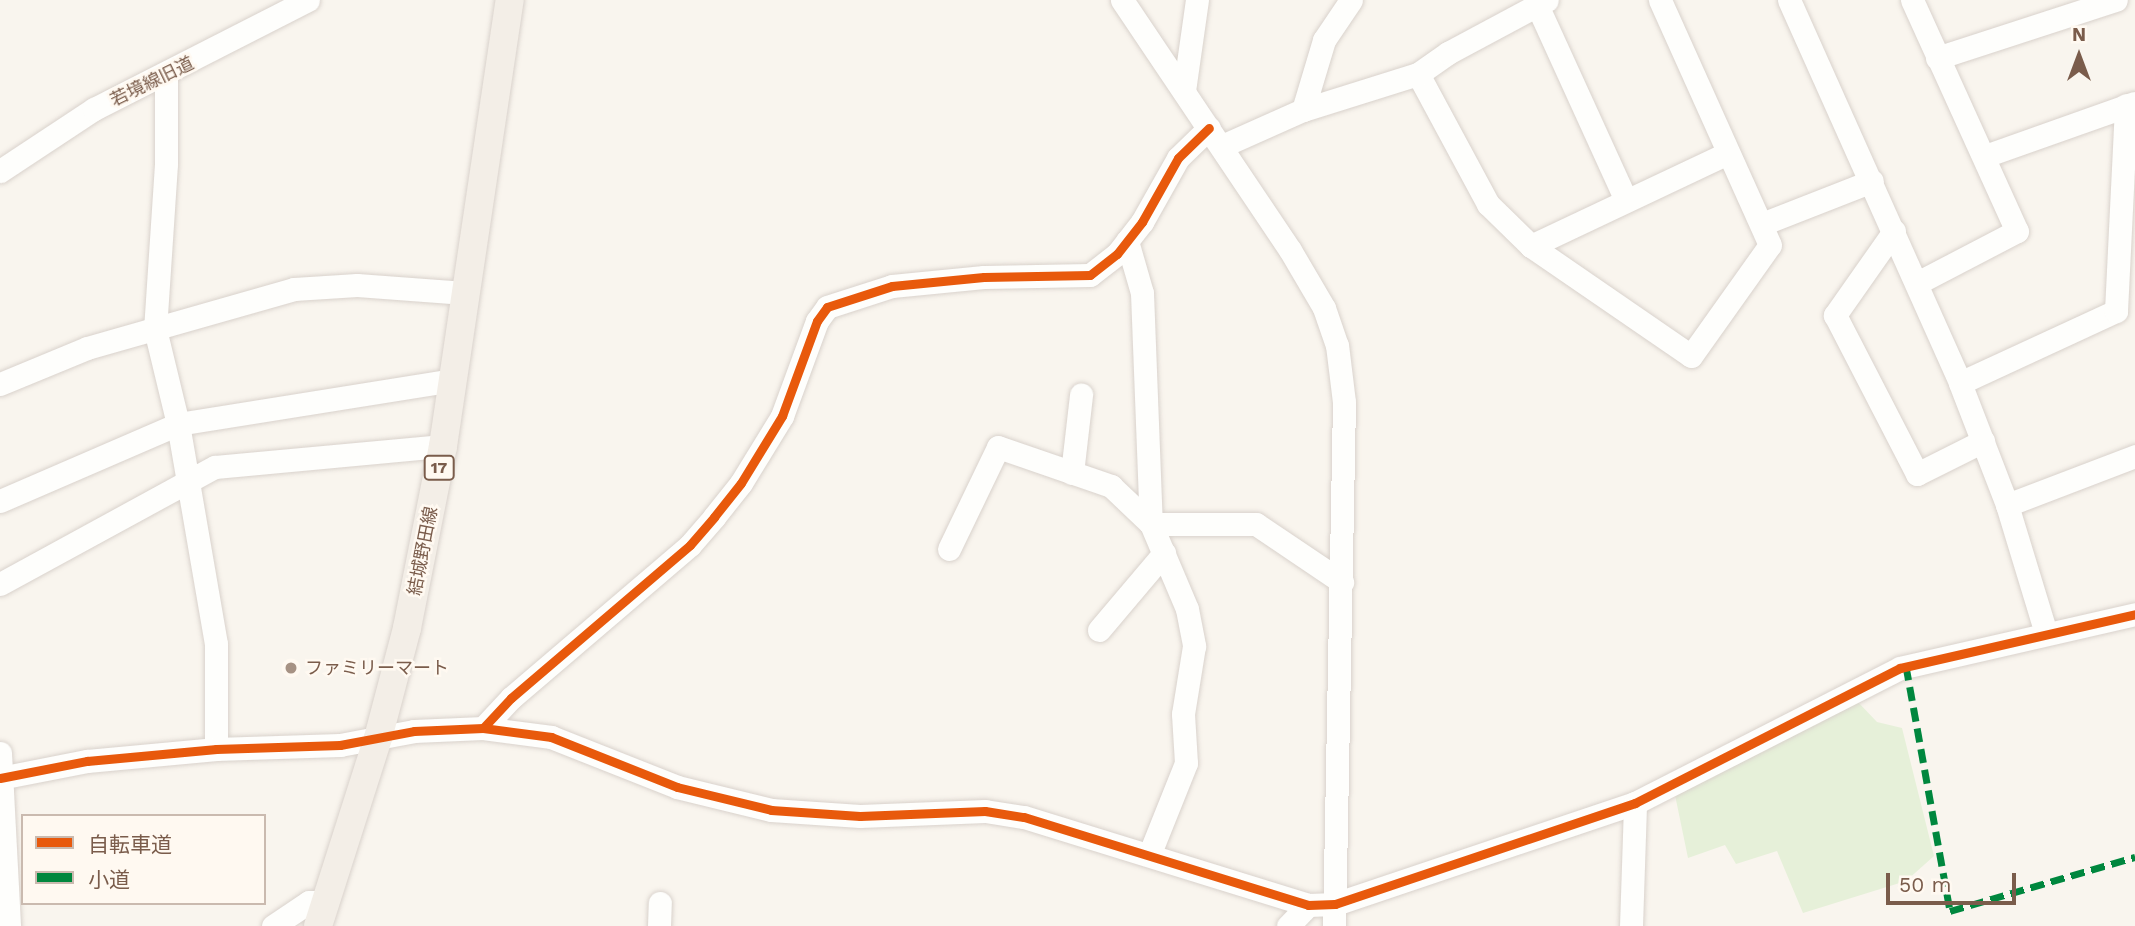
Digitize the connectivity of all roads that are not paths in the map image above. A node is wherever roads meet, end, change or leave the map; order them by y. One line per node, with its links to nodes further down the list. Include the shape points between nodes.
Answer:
1 (308, 0): 13 (street, 若境線旧道)
2 (510, 0): 28 (main road, 結城野田線 / 17)
3 (1122, 0): 14 (street)
4 (1197, 0): 14 (street)
5 (1351, 0): 16 (street, via 1324,40)
6 (1660, 0): 18 (street)
7 (1789, 0): 21 (street)
8 (1912, 0): 11 (street)
9 (2116, 0): 11 (street)
10 (1542, 2): 12 (street); 22 (street)
11 (1937, 58): 19 (street)
12 (1418, 74): 16 (street); 26 (street, via 1488,204)
13 (166, 75): 20 (street, 若境線旧道, via 94,109); 29 (street, via 166,163)
14 (1184, 92): 17 (street)
15 (2131, 104): 19 (street); 31 (street, via 2116,311)
16 (1303, 110): 17 (street)
17 (1215, 137): 25 (street, via 1178,158); 45 (street, via 1324,308 1337,345 1343,402)
18 (1728, 153): 22 (street); 23 (street)
19 (1985, 156): 27 (street, via 2017,231)
20 (0, 171)
21 (1872, 181): 23 (street); 24 (street)
22 (1625, 198): 26 (street)
23 (1762, 224): 26 (street, via 1770,245 1691,356)
24 (1894, 231): 27 (street); 35 (street, via 1835,315 1917,474)
25 (1127, 241): 42 (street, via 1142,293); 50 (street, via 1090,275 984,277 892,286 827,307 817,321 782,416 714,517 690,545 511,698)
26 (1531, 246)
27 (1917, 284): 31 (street)
28 (465, 293): 29 (street, via 357,285 293,289); 30 (main road, 結城野田線 / 17)
29 (155, 329): 32 (street, via 88,348); 34 (street)
30 (453, 380): 34 (street); 36 (main road, 結城野田線 / 17)
31 (1960, 383): 35 (street)
32 (0, 384)
33 (1081, 395): 38 (street)
34 (178, 424): 39 (street); 40 (street)
35 (1983, 441): 41 (street)
36 (443, 446): 39 (street, via 244,462 215,467); 51 (main road, 結城野田線 / 17, via 407,628)
37 (2135, 456): 41 (street)
38 (1072, 472): 42 (street, via 1111,486); 43 (street, via 998,447)
39 (188, 481): 46 (street); 52 (street, via 216,643)
40 (0, 501)
41 (2007, 505): 49 (street)
42 (1152, 524): 44 (street); 45 (street, via 1256,524)
43 (949, 549)
44 (1164, 553): 48 (street); 56 (street, via 1187,608 1194,646 1183,714 1186,763)
45 (1342, 582): 59 (street)
46 (0, 584)
47 (2135, 614): 49 (street)
48 (1099, 630)
49 (2046, 633): 55 (street, via 1900,668)
50 (483, 728): 51 (street, via 414,731); 56 (street, via 551,737 677,787 771,810 860,816 985,811 1024,817)
51 (378, 738): 52 (street, via 340,745); 58 (main road, 結城野田線 / 17)
52 (216, 749): 54 (street, via 87,761)
53 (0, 753): 54 (street)
54 (1, 778): 60 (street)
55 (1635, 803): 59 (street); 63 (street)
56 (1150, 853): 57 (street)
57 (1308, 905): 59 (street); 62 (street)
58 (323, 914): 61 (street, via 309,902)
59 (1334, 915)
60 (9, 926)
61 (273, 926)
62 (1288, 926)
63 (1631, 926)

